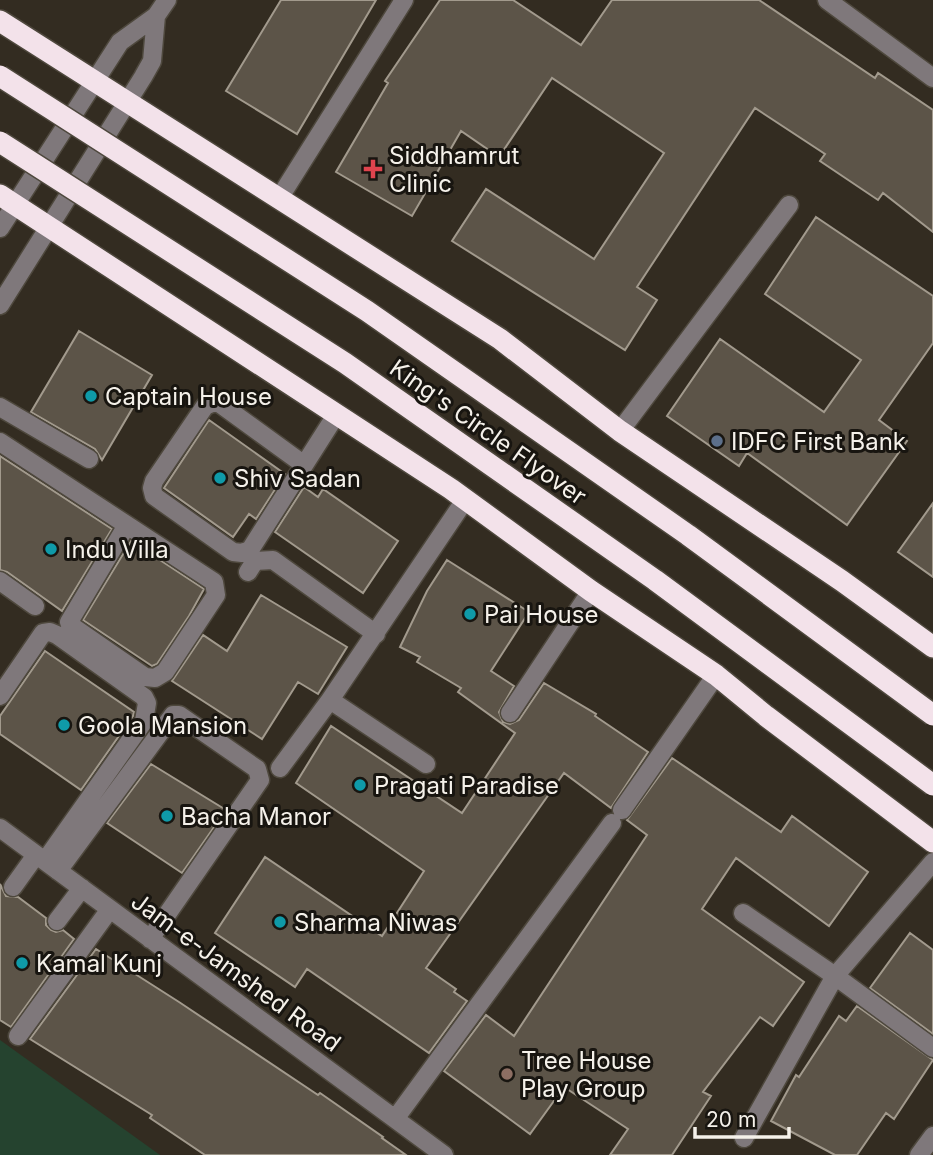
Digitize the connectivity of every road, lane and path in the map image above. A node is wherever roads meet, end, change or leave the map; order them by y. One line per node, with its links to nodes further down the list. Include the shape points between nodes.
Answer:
1 (167, 0): 4 (street)
2 (404, 0): 11 (street)
3 (827, 0): 7 (street)
4 (156, 16): 8 (street, via 120,43); 9 (street, via 152,61)
5 (0, 21): 8 (highway)
6 (0, 76): 35 (highway, King's Circle Flyover, bridge, via 379,318 688,535)
7 (933, 78)
8 (96, 80): 9 (highway); 12 (street)
9 (128, 101): 11 (highway); 14 (street)
10 (0, 142): 38 (highway, King's Circle Flyover, bridge, via 345,363 655,580)
11 (280, 197): 19 (highway, via 500,339)
12 (8, 200): 14 (highway); 15 (street)
13 (789, 205): 19 (street)
14 (48, 225): 16 (street); 18 (highway)
15 (0, 228)
16 (0, 305)
17 (0, 407): 21 (street)
18 (336, 415): 22 (street); 23 (highway)
19 (620, 431): 30 (highway)
20 (0, 442): 24 (street)
21 (89, 459)
22 (303, 464): 22 (street, via 250,550 242,554 154,496 152,488 205,406 212,403 219,403)
23 (465, 500): 27 (highway); 29 (street)
24 (127, 525): 24 (street, via 216,585 216,594 194,628 165,672 155,678 145,677 70,625)
25 (248, 572): 29 (street, via 255,561 273,560)
26 (0, 581): 28 (street)
27 (591, 591): 31 (highway); 34 (street)
28 (35, 606)
29 (376, 634): 33 (street)
30 (933, 648)
31 (716, 675): 40 (highway); 54 (street)
32 (0, 696): 41 (street, via 43,634 50,632 148,704 144,722)
33 (330, 700): 36 (street); 37 (street)
34 (510, 713)
35 (933, 715)
36 (426, 764)
37 (280, 768)
38 (933, 785)
39 (0, 828): 41 (street, Jam-e-Jamshed Road)
40 (933, 842)
41 (46, 862): 43 (street); 44 (street, Jam-e-Jamshed Road); 48 (street, via 173,715 257,769 260,780)
42 (933, 862): 49 (street)
43 (13, 887)
44 (82, 888): 45 (street, Jam-e-Jamshed Road); 47 (street)
45 (110, 909): 48 (street, Jam-e-Jamshed Road); 51 (street)
46 (743, 913): 49 (street)
47 (57, 921)
48 (150, 939): 54 (street, Jam-e-Jamshed Road)
49 (835, 976): 53 (street); 56 (street)
50 (33, 984): 51 (street)
51 (48, 995): 52 (street)
52 (18, 1037)
53 (933, 1048)
54 (395, 1119): 57 (street, Jam-e-Jamshed Road)
55 (933, 1136): 58 (street)
56 (744, 1138)
57 (444, 1155)
58 (919, 1155)

